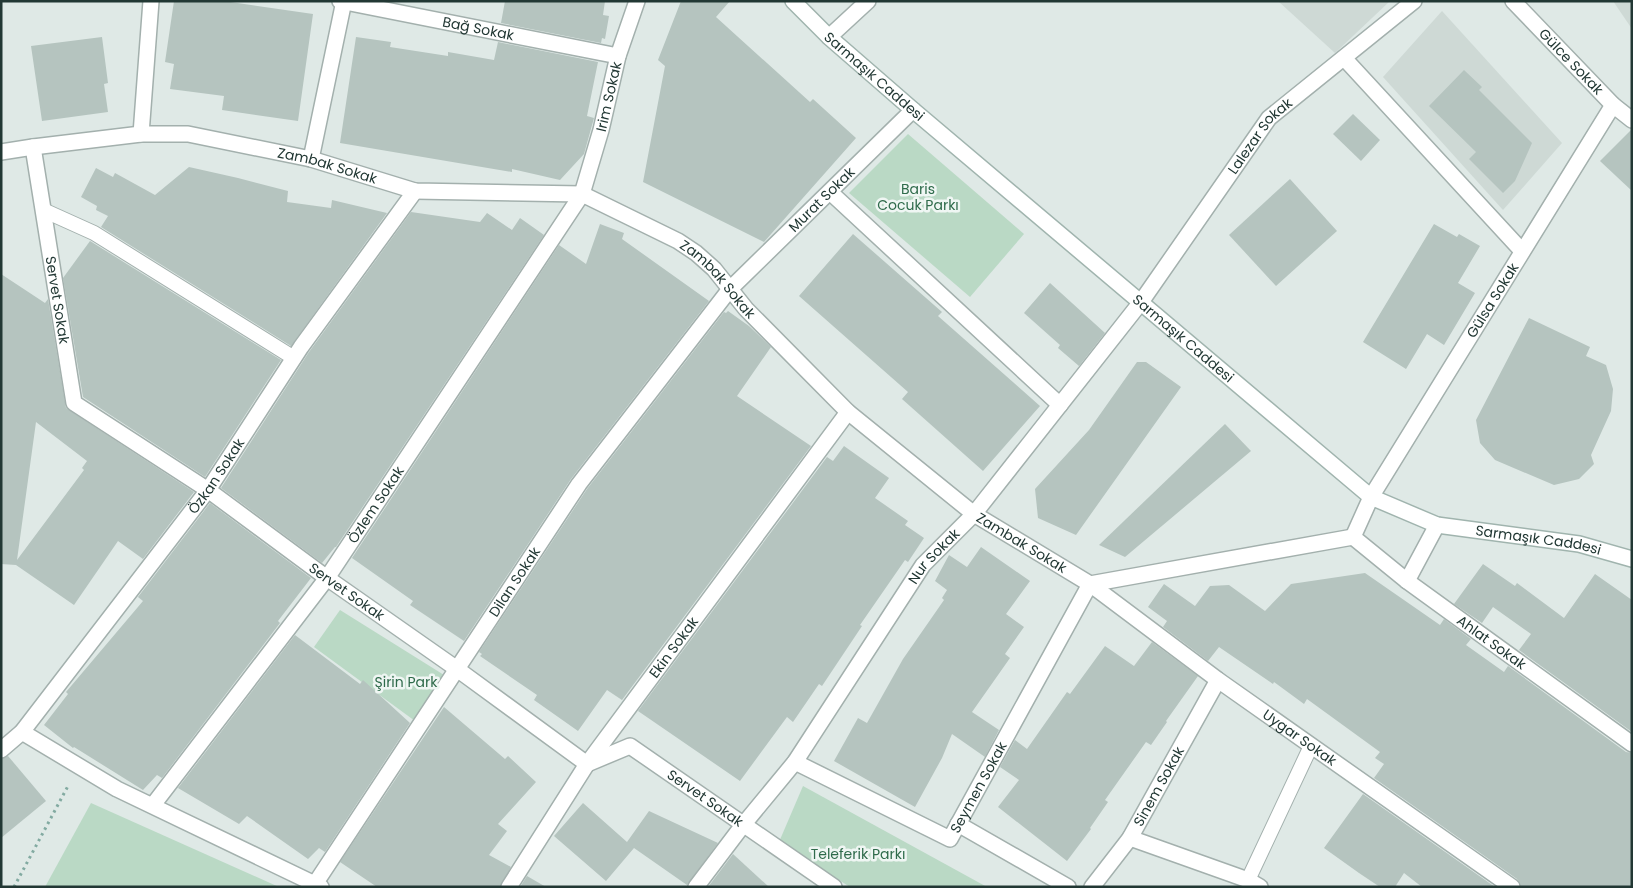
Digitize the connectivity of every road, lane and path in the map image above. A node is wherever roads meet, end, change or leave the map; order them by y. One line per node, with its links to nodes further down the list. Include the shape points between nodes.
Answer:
1 (151, 1): 14 (street)
2 (637, 1): 9 (street, Irim Sokak)
3 (794, 1): 8 (street, Sarmaşık Caddesi)
4 (868, 1): 8 (street)
5 (1414, 1): 10 (street, Lalezar Sokak)
6 (1513, 1): 11 (street, Gülce Sokak)
7 (342, 2): 9 (street, Bağ Sokak); 17 (street)
8 (829, 37): 12 (street, Sarmaşık Caddesi)
9 (618, 56): 20 (street, Irim Sokak)
10 (1344, 58): 22 (street); 24 (street, Lalezar Sokak, via 1269,118)
11 (1613, 104): 13 (street, Gülce Sokak); 22 (street, Gülsa Sokak)
12 (913, 110): 19 (street, Murat Sokak); 24 (street, Sarmaşık Caddesi)
13 (1632, 120)
14 (141, 134): 15 (street, Zambak Sokak); 17 (street, Zambak Sokak, via 188,134)
15 (33, 147): 16 (street, Zambak Sokak); 21 (street, Servet Sokak)
16 (1, 152)
17 (311, 159): 18 (street, Zambak Sokak)
18 (415, 191): 20 (street, Zambak Sokak); 25 (street, Özkan Sokak)
19 (830, 192): 23 (street, Murat Sokak); 26 (street)
20 (582, 194): 23 (street, Zambak Sokak, via 678,241 714,269); 34 (street, Özlem Sokak)
21 (43, 210): 25 (lane, via 94,233); 28 (street, Servet Sokak, via 74,403)
22 (1522, 251): 29 (street, Gülsa Sokak)
23 (730, 289): 27 (street, Zambak Sokak, via 757,321); 37 (street, Dilan Sokak, via 579,484)
24 (1141, 302): 26 (street, Nur Sokak); 29 (street, Sarmaşık Caddesi)
25 (294, 358): 28 (street, Özkan Sokak)
26 (1060, 405): 30 (street, Nur Sokak)
27 (848, 412): 30 (street, Zambak Sokak); 44 (street, Ekin Sokak)
28 (208, 490): 34 (street, Servet Sokak); 39 (street, Özkan Sokak)
29 (1371, 497): 31 (street, Sarmaşık Caddesi); 32 (street, Gülsa Sokak)
30 (974, 514): 36 (street, Zambak Sokak); 43 (street, Nur Sokak, via 923,565)
31 (1437, 525): 33 (street, Sarmaşık Caddesi, via 1579,544); 35 (street)
32 (1353, 537): 35 (street, Ahlat Sokak); 36 (street)
33 (1632, 559)
34 (327, 578): 37 (street, Servet Sokak); 46 (street, Özlem Sokak)
35 (1407, 581): 40 (street, Ahlat Sokak)
36 (1090, 584): 38 (street, Uygar Sokak); 47 (street, Seymen Sokak)
37 (457, 669): 44 (street, Servet Sokak); 51 (street, Dilan Sokak)
38 (1218, 680): 41 (street, Uygar Sokak); 49 (street, Sinem Sokak)
39 (22, 732): 42 (street, Özkan Sokak); 45 (street)
40 (1632, 744)
41 (1311, 746): 50 (lane); 58 (street, Uygar Sokak)
42 (1, 750)
43 (795, 762): 47 (street, Seymen Sokak, via 950,839); 48 (street, Nur Sokak)
44 (587, 764): 48 (street, Servet Sokak, via 630,746); 53 (street, Ekin Sokak)
45 (79, 766): 46 (street); 52 (path)
46 (153, 805): 51 (street)
47 (958, 824): 56 (street)
48 (743, 825): 54 (street, Nur Sokak); 55 (street, Servet Sokak)
49 (1130, 838): 50 (street); 57 (street, Sinem Sokak)
50 (1254, 884)
51 (318, 885)
52 (14, 887)
53 (509, 887)
54 (696, 887)
55 (834, 887)
56 (1068, 887)
57 (1092, 887)
58 (1512, 887)

